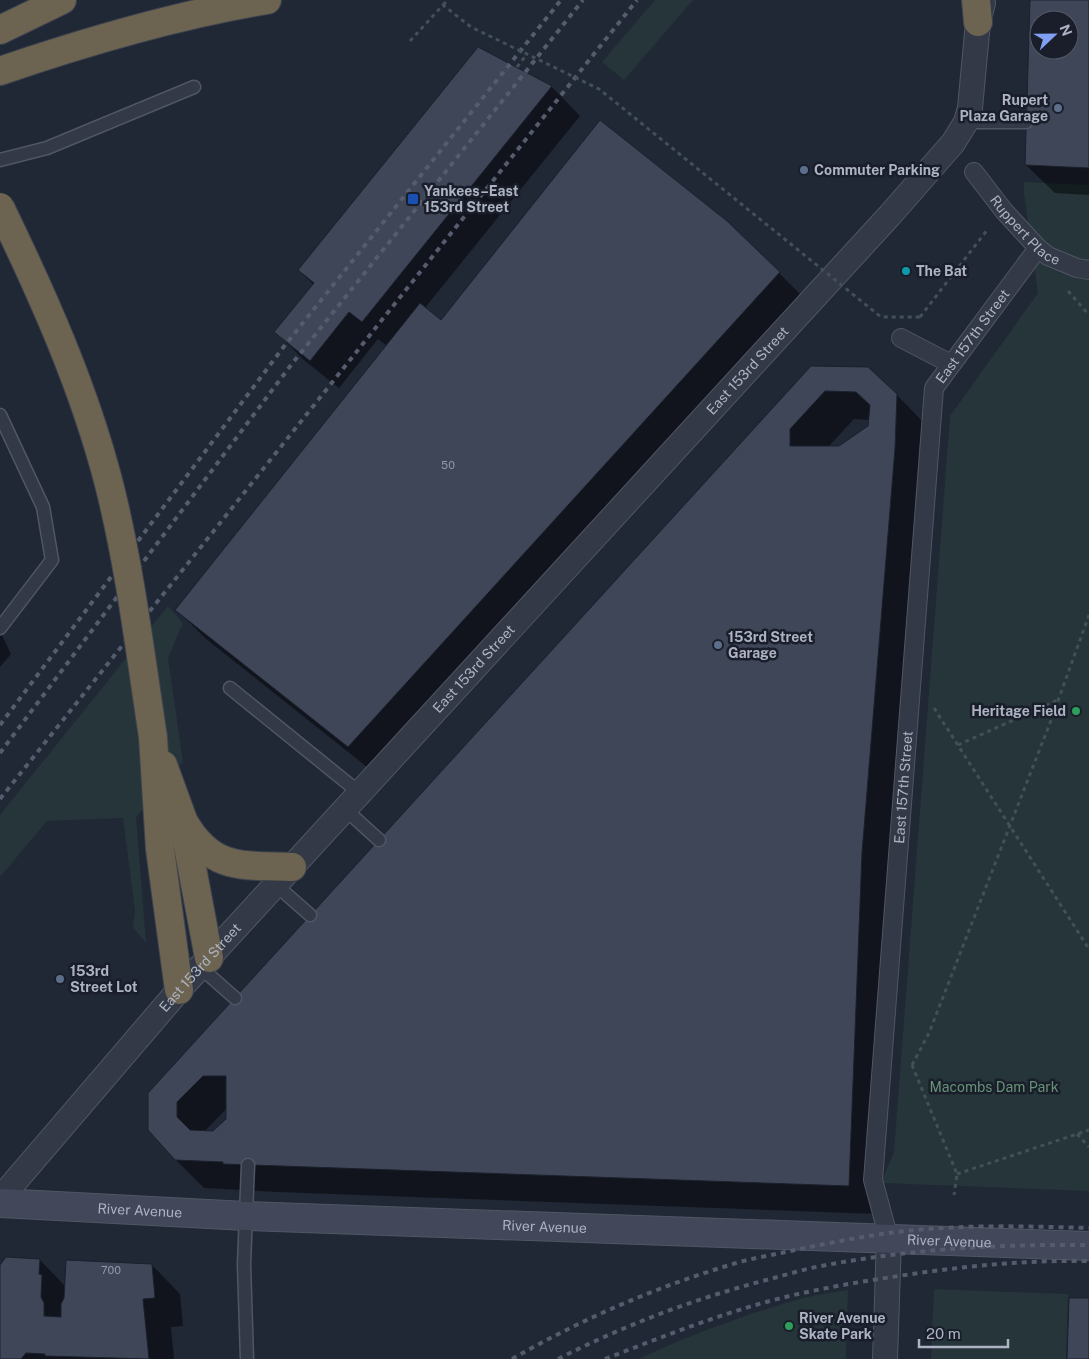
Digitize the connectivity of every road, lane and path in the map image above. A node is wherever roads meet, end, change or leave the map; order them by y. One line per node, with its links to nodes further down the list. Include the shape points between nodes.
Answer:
1 (62, 0): 6 (highway)
2 (267, 0): 10 (highway, via 132,28)
3 (448, 0): 4 (path)
4 (443, 5): 7 (path, bridge); 8 (path, bridge, via 471,27)
5 (979, 7): 12 (street)
6 (0, 30)
7 (410, 42)
8 (527, 54): 9 (path); 17 (path, bridge, via 599,89 881,317 920,317)
9 (517, 67)
10 (0, 71)
11 (194, 87): 14 (lane, via 47,148)
12 (966, 122): 13 (lane); 30 (street, East 153rd Street, via 953,143 890,215)
13 (1026, 122)
14 (0, 160)
15 (974, 172): 18 (street, Ruppert Place)
16 (0, 207): 28 (highway, bridge, via 49,310 99,447 127,566)
17 (975, 244)
18 (1038, 248): 19 (street, Ruppert Place, via 1055,259); 21 (street, East 157th Street)
19 (1089, 270)
20 (901, 338): 21 (street)
21 (952, 364): 27 (street, East 157th Street, via 934,388)
22 (0, 415): 24 (lane, via 43,507 52,560)
23 (1089, 615): 26 (path)
24 (0, 628)
25 (230, 688): 30 (lane)
26 (1058, 700): 29 (path); 32 (path)
27 (910, 704): 29 (path, via 934,707); 49 (street, East 157th Street, via 873,1180)
28 (153, 737): 31 (highway); 38 (highway, via 160,849)
29 (958, 745): 32 (path)
30 (353, 802): 33 (lane); 34 (street, East 153rd Street)
31 (183, 820): 34 (highway, via 202,847 221,860); 37 (highway)
32 (1010, 826): 36 (path); 44 (path, via 929,1033 912,1065)
33 (379, 840)
34 (284, 876): 35 (lane); 37 (street, East 153rd Street)
35 (310, 915)
36 (1089, 950)
37 (205, 963): 38 (street, East 153rd Street); 39 (lane)
38 (179, 990): 46 (street, East 153rd Street)
39 (235, 998)
40 (1089, 1130): 41 (path)
41 (1077, 1134): 42 (path); 44 (path)
42 (1089, 1147)
43 (248, 1164): 48 (lane)
44 (957, 1174): 45 (path)
45 (954, 1194)
46 (0, 1199)
47 (0, 1204): 48 (main road, River Avenue)
48 (246, 1216): 49 (main road, River Avenue); 51 (lane)
49 (889, 1239): 50 (main road, River Avenue); 52 (street, East 157th Street)
50 (1089, 1246)
51 (247, 1359)
52 (885, 1359)

